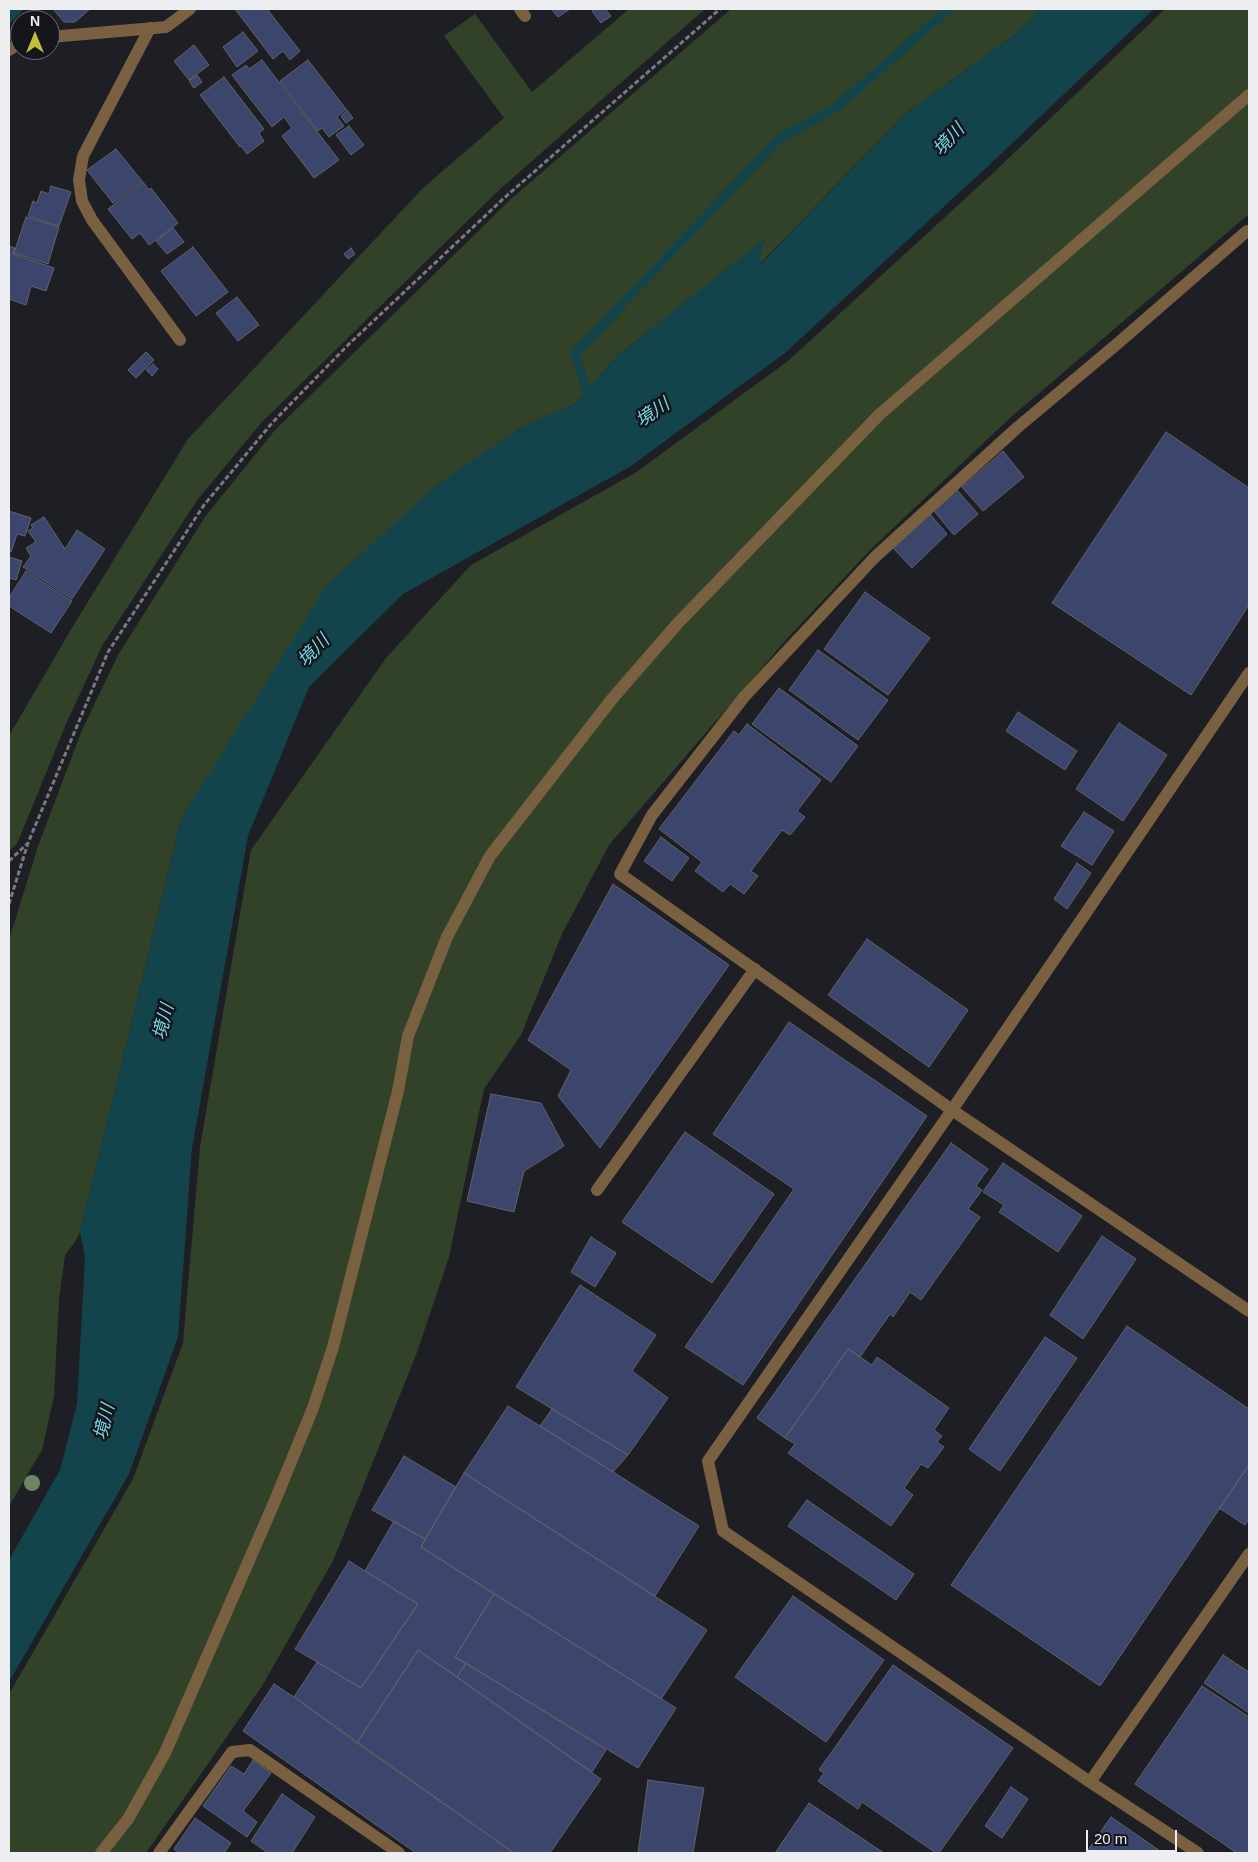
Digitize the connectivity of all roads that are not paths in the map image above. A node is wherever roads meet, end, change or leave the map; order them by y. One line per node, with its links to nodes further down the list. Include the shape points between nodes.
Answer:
1 (190, 9): 2 (street, via 166,27)
2 (150, 28): 3 (street); 6 (street, via 83,156 79,180 82,201 92,220)
3 (60, 36)
4 (1249, 95): 14 (street, via 880,414 671,631 612,699 490,856 447,937 408,1036 398,1091 333,1347 313,1408 165,1753 128,1819)
5 (1249, 232): 8 (street, via 1018,427 875,557 744,697 652,815 620,874)
6 (180, 340)
7 (1249, 673): 9 (street)
8 (755, 969): 9 (street); 10 (street)
9 (952, 1110): 11 (street); 13 (street, via 708,1461 723,1531)
10 (597, 1190)
11 (1249, 1311)
12 (1249, 1554): 13 (street)
13 (1090, 1782): 17 (street)
14 (101, 1853)
15 (159, 1853): 16 (street, via 232,1752 250,1750)
16 (400, 1853)
17 (1198, 1853)

